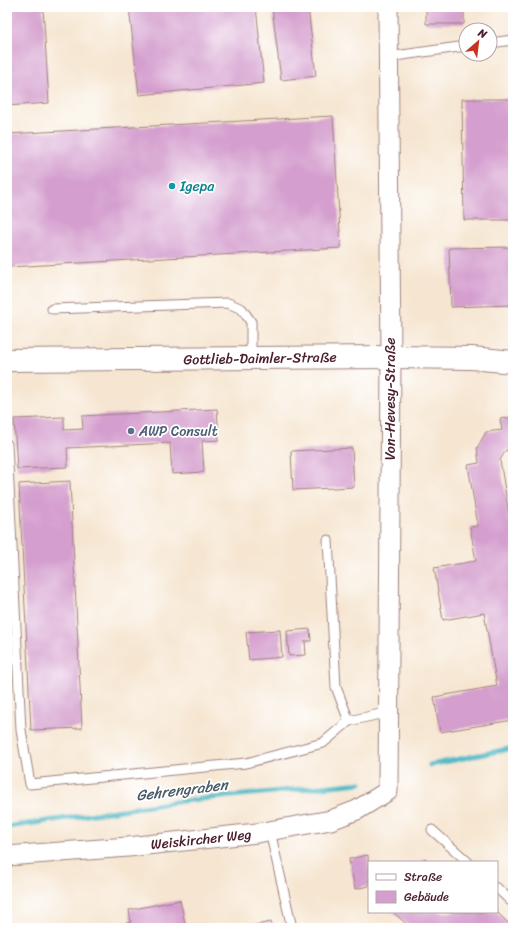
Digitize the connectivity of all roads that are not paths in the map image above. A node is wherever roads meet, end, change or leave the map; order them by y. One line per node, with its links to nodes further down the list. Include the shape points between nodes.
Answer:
1 (388, 7): 5 (street, Von-Hevesy-Straße)
2 (513, 40): 3 (lane)
3 (498, 42)
4 (458, 47): 5 (lane)
5 (388, 57): 7 (street, Von-Hevesy-Straße)
6 (52, 309): 8 (lane, via 228,303 242,309 251,322)
7 (390, 357): 8 (street, Gottlieb-Daimler-Straße); 10 (street, Gottlieb-Daimler-Straße, via 472,358); 13 (street, Von-Hevesy-Straße)
8 (251, 358): 9 (street, Gottlieb-Daimler-Straße)
9 (7, 360)
10 (513, 362)
11 (7, 444): 14 (lane, via 21,730 30,784 246,763 323,743)
12 (328, 540): 14 (lane, via 336,687)
13 (388, 714): 14 (lane); 15 (street, Von-Hevesy-Straße)
14 (349, 721)
15 (388, 791): 17 (street, Weiskircher Weg, via 357,810 331,820)
16 (432, 830): 19 (lane)
17 (270, 831): 18 (street, Weiskircher Weg, via 128,847); 22 (lane)
18 (7, 856)
19 (467, 861)
20 (498, 889): 21 (lane)
21 (513, 902)
22 (292, 928)

